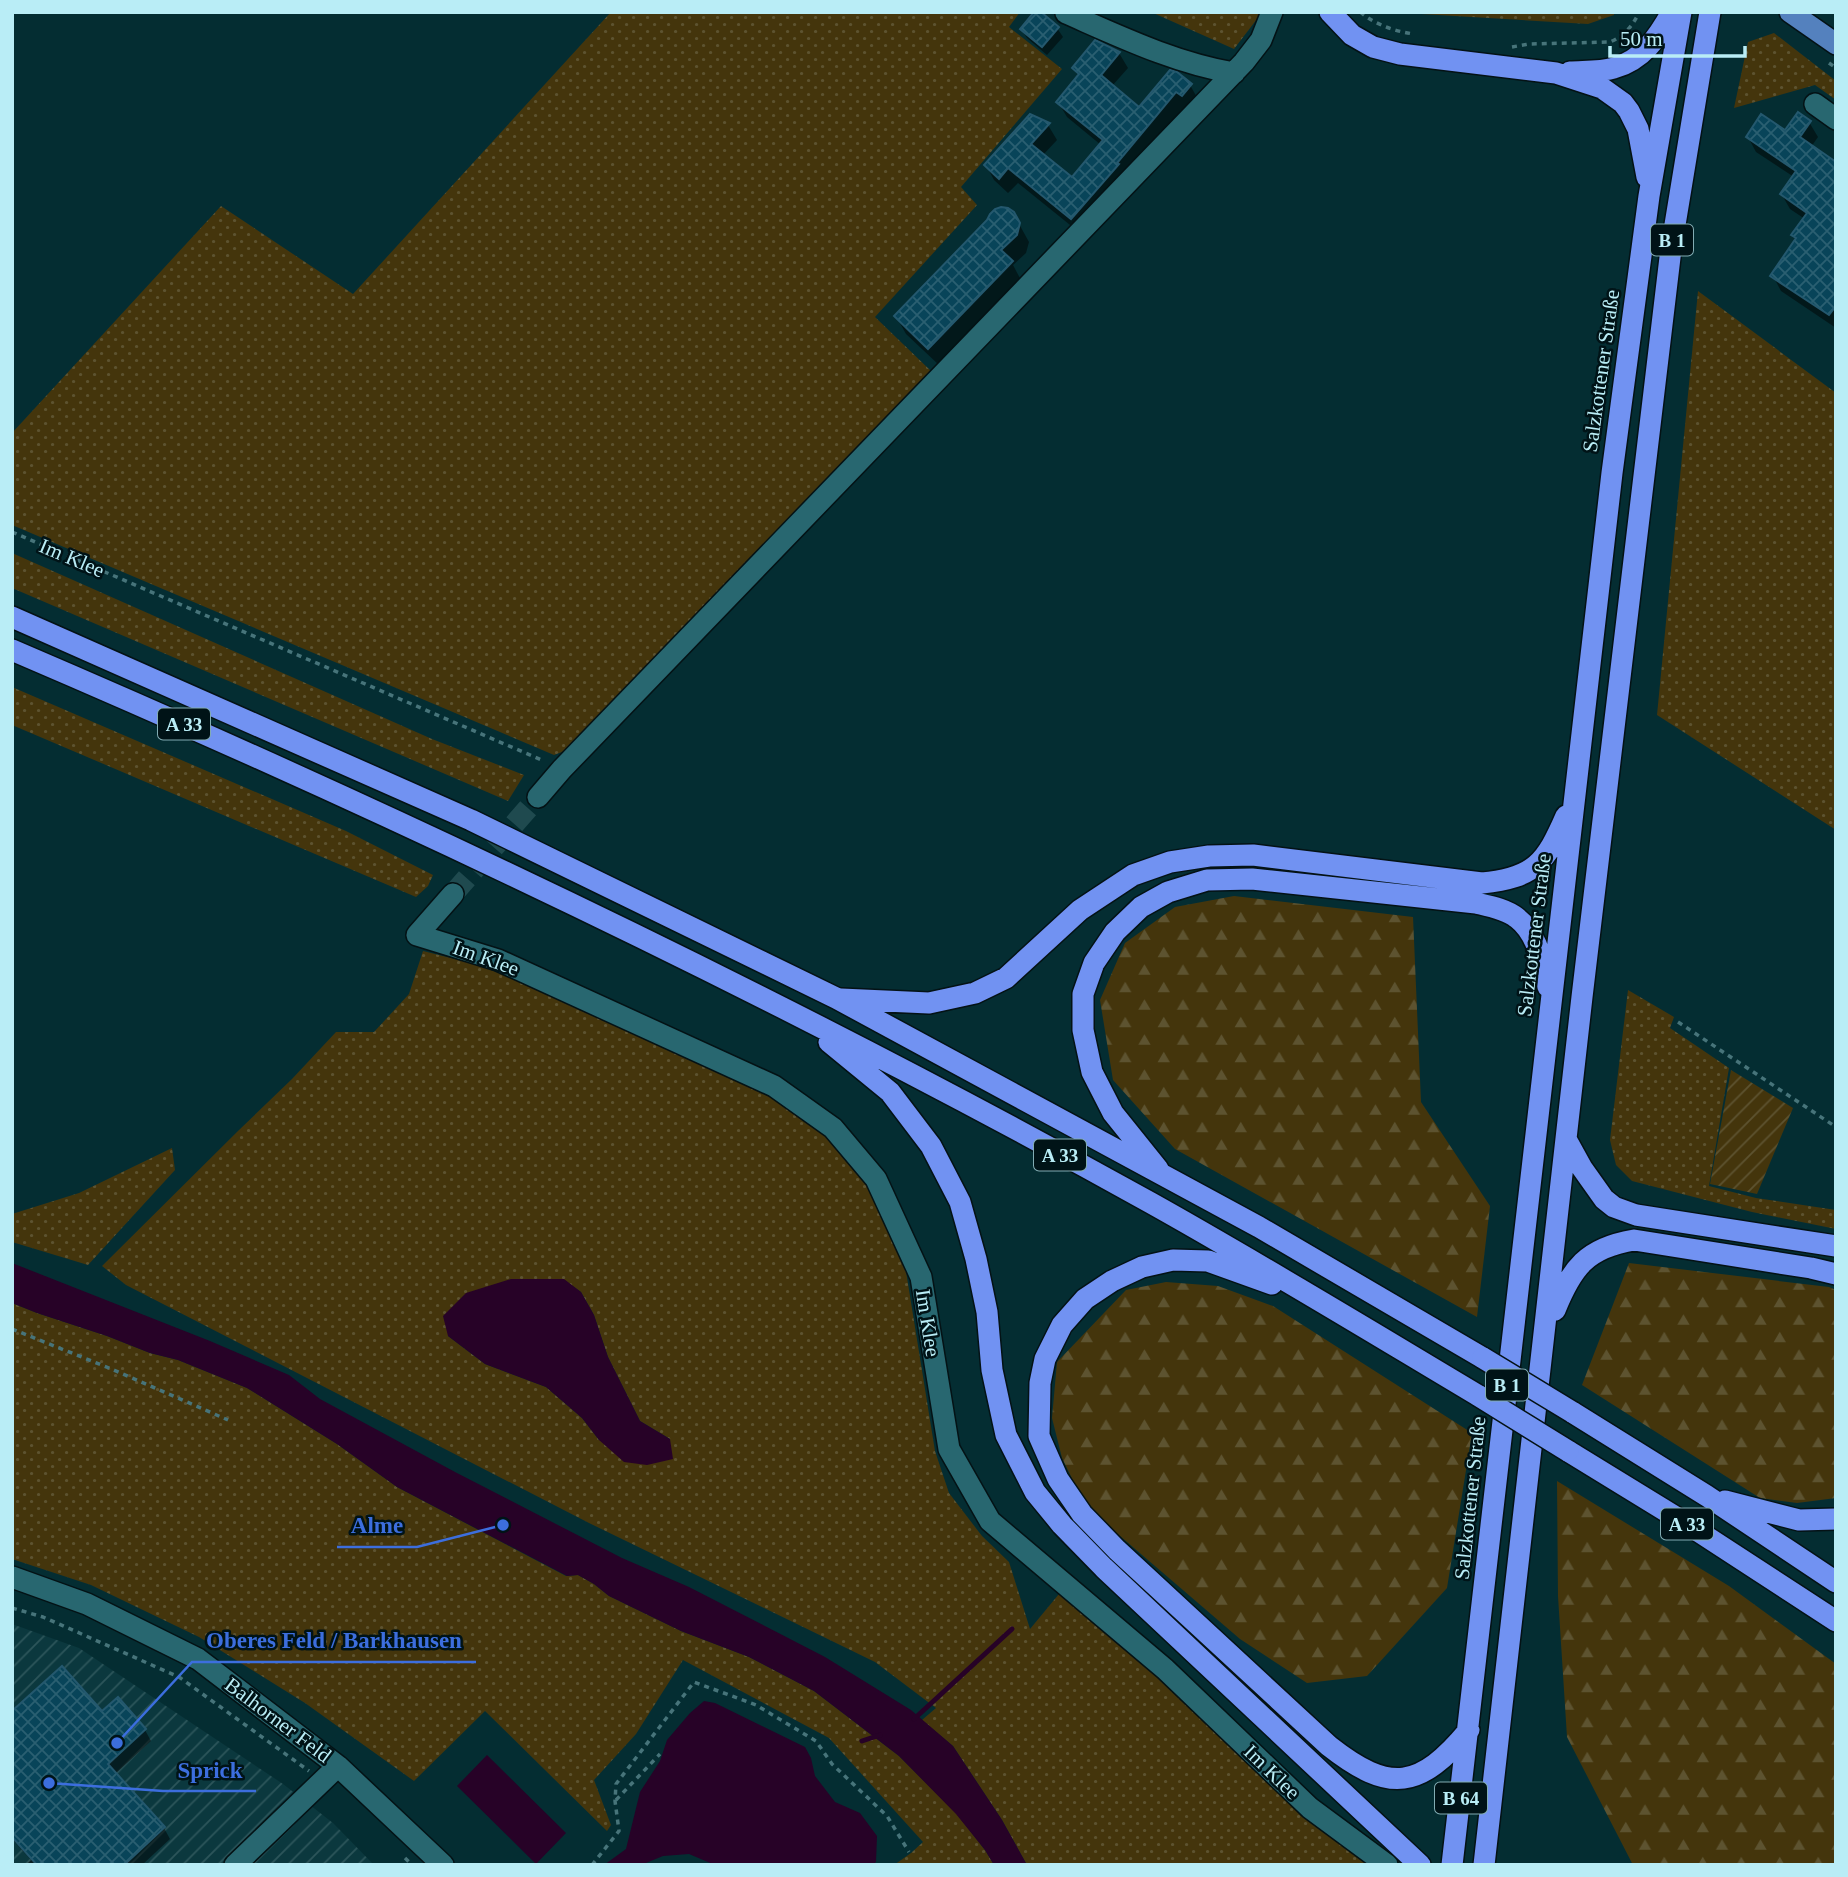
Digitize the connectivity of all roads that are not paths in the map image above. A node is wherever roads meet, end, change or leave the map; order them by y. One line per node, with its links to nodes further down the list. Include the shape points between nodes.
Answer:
1 (1272, 12): 9 (street, via 1261,40)
2 (1330, 12): 10 (highway, via 1373,47)
3 (1672, 12): 10 (highway, via 1656,40 1637,58 1614,68)
4 (1681, 12): 13 (highway, Salzkottener Straße / B 1)
5 (1710, 12): 22 (highway, B 1, via 1671,249)
6 (1790, 12): 8 (main road)
7 (1066, 13): 9 (street, via 1145,48)
8 (1836, 44)
9 (1234, 73): 17 (street)
10 (1556, 74): 13 (highway, via 1602,88 1623,103 1638,129)
11 (1815, 104): 12 (street)
12 (1836, 119)
13 (1650, 196): 16 (highway, Salzkottener Straße / B 1)
14 (12, 617): 19 (highway, A 33, via 471,820)
15 (12, 650): 21 (highway, A 33, via 489,863)
16 (1576, 788): 19 (highway, via 1545,858 1525,873 1502,881 1482,883 1253,855 1170,862 1132,875 1080,910 1006,978 975,993 929,1003); 20 (highway, Salzkottener Straße / B 1)
17 (538, 797)
18 (453, 894): 40 (street, Im Klee, via 417,935 498,960 774,1086 833,1128 876,1179 921,1277 948,1449 990,1521 1165,1669 1310,1808)
19 (836, 998): 23 (highway, A 33)
20 (1552, 999): 23 (highway, via 1532,935 1517,917 1500,909 1252,879 1207,880 1168,892 1141,907 1115,932 1094,963 1083,995 1083,1030 1092,1072 1113,1113); 35 (highway, Salzkottener Straße / B 1)
21 (792, 1012): 26 (highway, A 33, via 1150,1203); 41 (highway, via 890,1092 931,1146 960,1202 987,1312 992,1370 1006,1434 1035,1492 1104,1568)
22 (1566, 1139): 24 (highway, via 1581,1168 1614,1207 1636,1215); 27 (highway, B 1)
23 (1163, 1176): 28 (highway, A 33, bridge, via 1483,1358)
24 (1836, 1246)
25 (1836, 1274): 27 (highway, via 1634,1240 1615,1243 1579,1265 1563,1289)
26 (1325, 1303): 32 (highway, A 33, bridge); 35 (highway, via 1208,1261 1173,1260 1122,1276 1085,1299 1062,1325 1045,1359 1038,1436 1058,1479 1082,1514 1352,1764 1395,1779 1412,1777 1432,1768)
27 (1546, 1332): 37 (highway, B 1)
28 (1707, 1496): 29 (highway, via 1799,1520); 31 (highway, A 33)
29 (1836, 1519)
30 (12, 1577): 36 (street, Balhorner Feld, via 87,1604 198,1659)
31 (1836, 1581)
32 (1805, 1600): 33 (highway, A 33); 34 (highway)
33 (1836, 1621)
34 (1836, 1633)
35 (1469, 1730): 42 (highway, Salzkottener Straße / B 64)
36 (338, 1766): 38 (street); 39 (street, Balhorner Feld)
37 (1485, 1855): 43 (highway)
38 (235, 1865)
39 (443, 1865)
40 (1387, 1865)
41 (1420, 1865)
42 (1452, 1865)
43 (1494, 1865)

